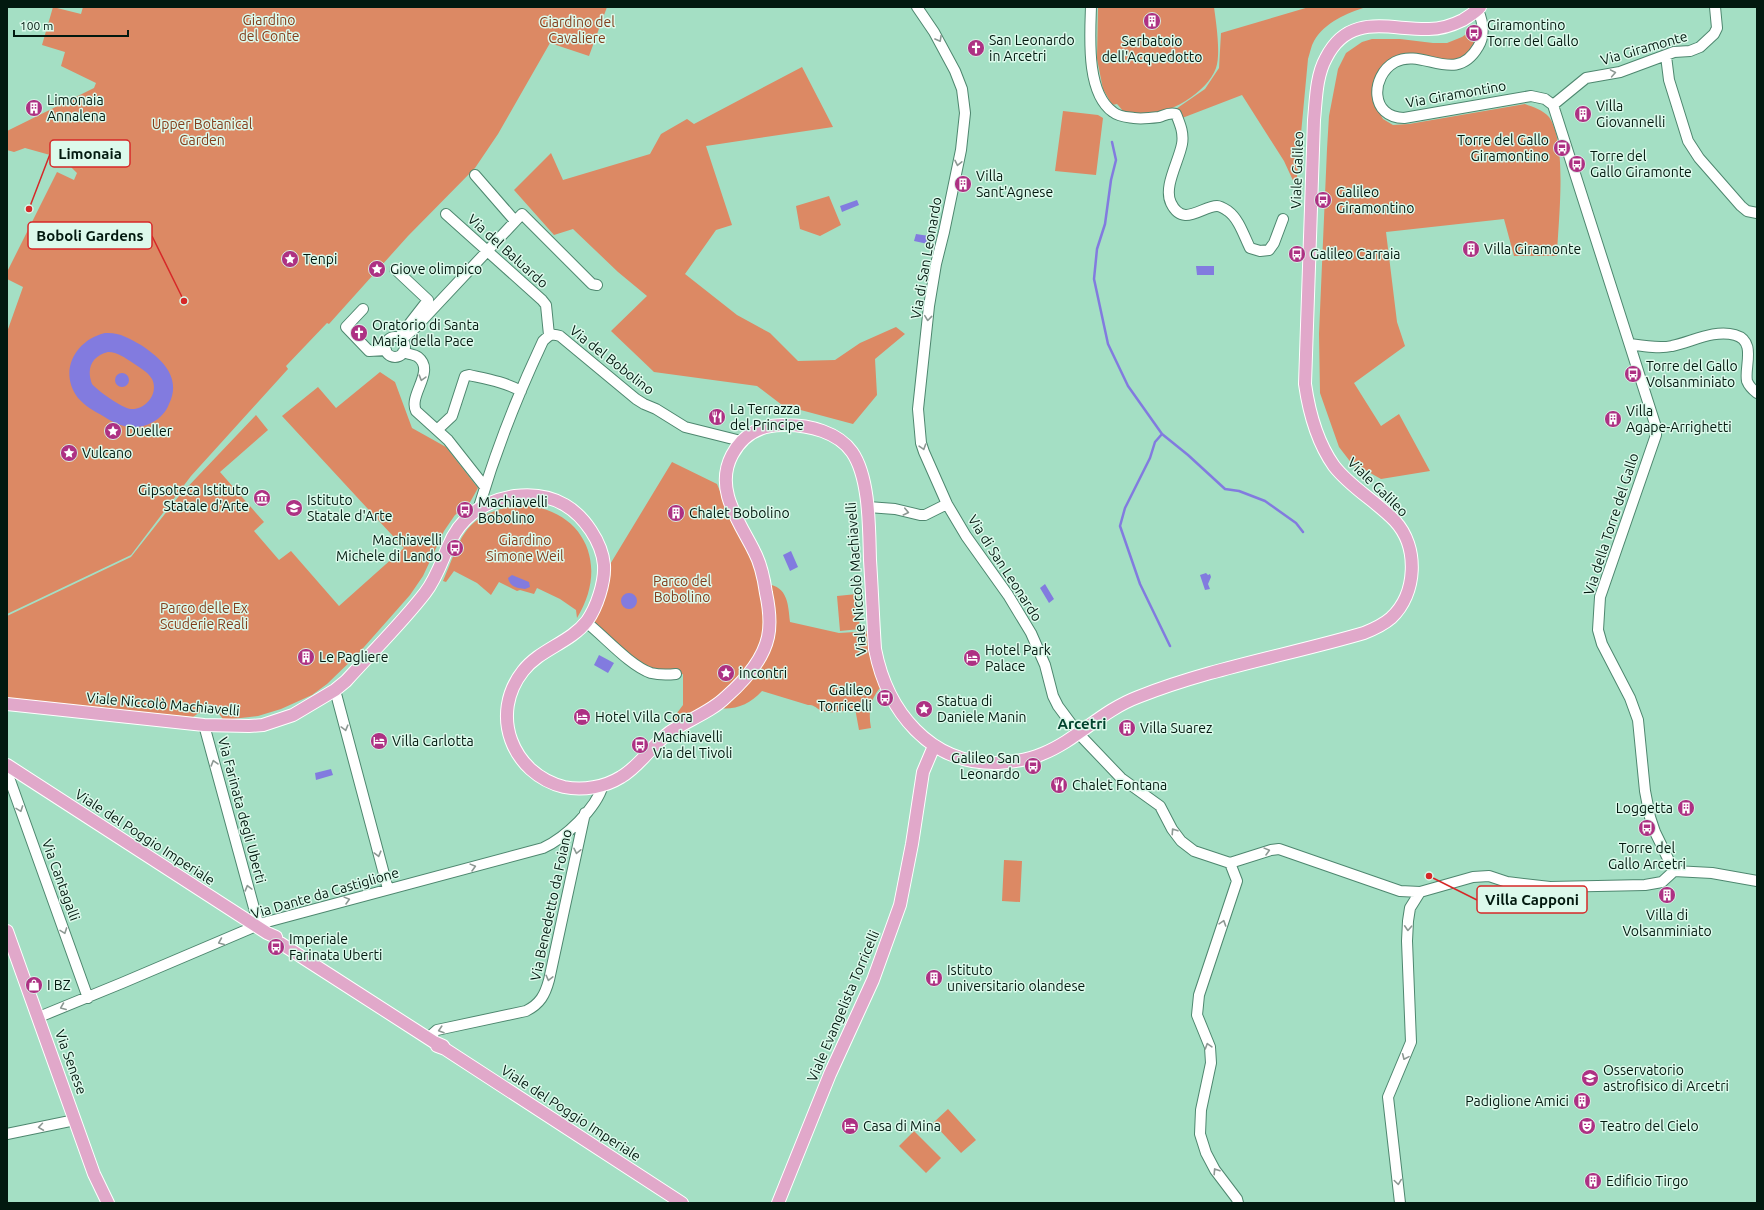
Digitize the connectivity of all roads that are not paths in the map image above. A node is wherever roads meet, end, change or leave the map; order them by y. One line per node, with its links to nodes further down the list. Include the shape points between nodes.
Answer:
1 (917, 7): 26 (street, Via di San Leonardo, one-way to 26, via 955,71 962,89 965,113 961,150 936,264 918,409 921,443)
2 (1091, 7): 10 (street, Viale Galileo, via 1092,72 1106,104 1114,113 1136,119 1159,117 1171,112 1176,114 1182,130 1182,142 1169,184 1169,199 1176,210 1191,215 1216,206 1222,207 1234,216 1250,248 1260,251 1269,250 1274,243)
3 (1715, 7): 5 (street, Via Giramonte, via 1717,28 1709,40 1700,47)
4 (1479, 8): 6 (street, Via Giramontino, via 1482,21 1481,42 1473,55 1453,66 1406,59 1390,65 1384,71 1376,88 1377,97 1384,111 1396,118 1404,118 1531,96 1544,99); 34 (main road, Viale Galileo, via 1456,24 1443,28 1429,30 1384,25 1366,26 1351,32 1337,42 1326,58 1318,81 1314,120 1305,354 1308,408 1324,449 1334,466 1396,522 1405,537 1412,569 1406,596 1392,617 1364,633 1254,661 1137,697 1111,710)
5 (1666, 56): 6 (street, Via Giramonte, one-way to 5, via 1586,78 1620,72); 8 (street, via 1669,80 1688,141 1699,158 1741,206 1747,211)
6 (1553, 105): 18 (street, Via della Torre del Gallo)
7 (475, 175): 11 (street)
8 (1757, 213)
9 (446, 214): 12 (street, Via del Baluardo)
10 (1282, 219)
11 (516, 221): 12 (street); 14 (street, via 522,214 592,284)
12 (488, 251): 16 (street, Via del Baluardo, via 546,305); 17 (street, via 416,328)
13 (395, 269): 17 (street, via 428,300)
14 (597, 285)
15 (363, 309): 19 (street, via 346,327 369,351)
16 (548, 335): 21 (street, Via del Bobolino); 24 (street, Via del Bobolino, via 560,336 636,399 685,428)
17 (400, 339): 19 (street, via 393,337 388,340); 20 (street, via 404,348)
18 (1630, 344): 22 (street, via 1672,347 1695,338 1735,335 1748,349 1747,381); 41 (street, Via della Torre del Gallo, via 1656,427 1656,435 1600,597 1598,630 1602,644 1630,698 1638,720 1649,809 1655,832)
19 (386, 350): 20 (street, via 392,356)
20 (402, 352): 23 (street, one-way to 23, via 417,356 422,362 424,371 414,408)
21 (521, 391): 23 (street, via 496,381 465,376 452,416); 25 (street, Via del Bobolino)
22 (1757, 393)
23 (437, 430): 25 (street)
24 (741, 441): 28 (main road, Viale Niccolò Machiavelli, via 752,432 766,426 785,425 804,426 839,439 852,452 859,465); 38 (main road, Viale Niccolò Machiavelli, via 726,468 725,486 736,518 756,554 763,576 770,620 768,639 749,673 722,701 656,743 625,775)
25 (485, 487): 27 (street, Via del Bobolino)
26 (947, 504): 28 (street, one-way to 26, via 895,509 920,515); 34 (street, Via di San Leonardo, via 1028,627 1045,665 1053,696)
27 (479, 507): 29 (main road, Viale Niccolò Machiavelli, via 499,499 532,495 560,502 573,510 590,530 604,566 596,602); 31 (main road, Viale Niccolò Machiavelli, via 459,526 438,573 425,593)
28 (868, 507): 35 (main road, Viale Niccolò Machiavelli, via 875,649 879,669 889,694 906,719)
29 (586, 622): 30 (street, via 639,667 659,674); 38 (main road, Viale Niccolò Machiavelli, via 523,670 512,689 507,710 508,732 514,749 525,764 553,784 571,788)
30 (676, 674)
31 (335, 690): 33 (main road, Viale Niccolò Machiavelli, via 293,715 263,725); 43 (street, one-way to 43)
32 (7, 704): 33 (main road, Viale Niccolò Machiavelli)
33 (204, 725): 45 (street, Via Farinata degli Uberti, one-way to 33, via 257,918)
34 (1078, 733): 35 (main road, Viale Galileo, via 1042,755 1011,762 973,761 952,756); 40 (street, Via di San Leonardo, one-way to 34, via 1205,856 1181,841 1160,806 1121,778)
35 (934, 746): 54 (main road, Viale Evangelista Torricelli, via 925,767 897,912 873,980 830,1074)
36 (7, 765): 45 (main road, Viale del Poggio Imperiale)
37 (7, 772): 47 (street, Via Cantagalli, one-way to 47)
38 (603, 785): 39 (street, Via Dante da Castiglione, via 599,797)
39 (585, 813): 43 (street, Via Dante da Castiglione, one-way to 39, via 543,848 561,838); 49 (street, Via Benedetto da Foiano, one-way to 49, via 543,998 536,1006 526,1011 437,1030)
40 (1230, 863): 44 (street, one-way to 44, via 1279,849 1400,891); 55 (street, one-way to 40, via 1215,1170 1200,1134 1201,1110 1211,1063 1210,1047 1197,1015 1199,995 1237,881)
41 (1674, 871): 42 (street, via 1712,873); 44 (street, via 1662,882 1645,885 1550,887 1507,882 1489,876 1474,877)
42 (1757, 881)
43 (388, 889): 45 (street, Via Dante da Castiglione, one-way to 43)
44 (1420, 892): 56 (street, one-way to 56, via 1410,908 1408,921 1411,1042 1388,1097)
45 (256, 926): 47 (street, Via Dante da Castiglione, one-way to 47); 49 (main road, Viale del Poggio Imperiale, via 267,933 273,941 277,941)
46 (7, 931): 48 (main road, Via Senese)
47 (88, 998): 48 (street, Via Dante da Castiglione, one-way to 48)
48 (39, 1017): 50 (main road, Via Senese)
49 (431, 1040): 53 (main road, Viale del Poggio Imperiale)
50 (76, 1120): 51 (street, one-way to 51); 52 (main road, Via Senese, via 94,1174)
51 (7, 1134)
52 (108, 1203)
53 (682, 1203)
54 (778, 1203)
55 (1238, 1203)
56 (1400, 1203)

